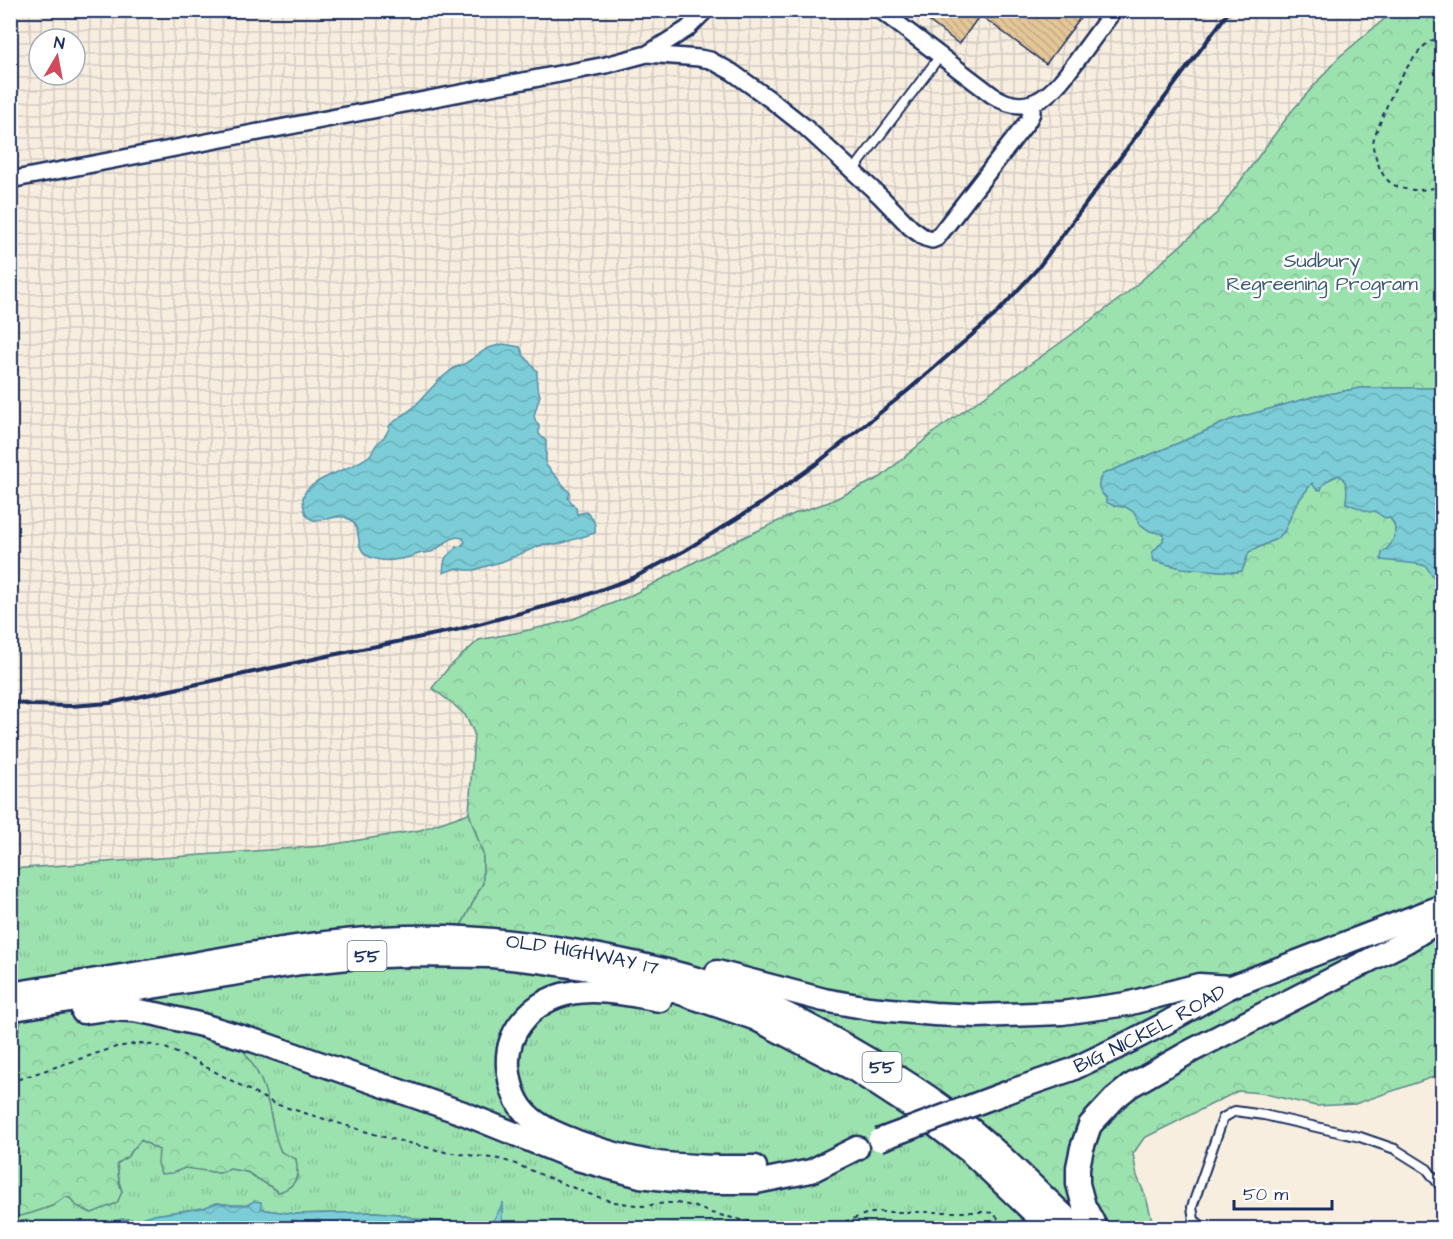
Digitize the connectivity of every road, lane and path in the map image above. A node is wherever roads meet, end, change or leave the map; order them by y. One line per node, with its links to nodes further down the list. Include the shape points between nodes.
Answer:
1 (706, 10): 5 (street, via 687,29)
2 (880, 10): 6 (street)
3 (1114, 10): 7 (street, via 1058,86)
4 (1443, 35): 10 (path, via 1425,45 1409,65 1389,99 1373,146 1380,170 1390,183 1409,190)
5 (647, 54): 8 (street, via 710,60 732,72 805,127); 9 (street)
6 (940, 56): 7 (street, via 999,100 1007,104); 8 (lane)
7 (1032, 103): 8 (street, via 1028,121 932,240 910,228)
8 (853, 171)
9 (10, 180)
10 (1443, 186)
11 (1443, 906): 14 (main road, BIG NICKEL ROAD)
12 (1443, 919): 26 (main road, via 1191,1051 1115,1098 1090,1125 1078,1167 1084,1206)
13 (651, 967): 14 (main road, via 680,963 814,998 869,1008 978,1016 1062,1013 1127,1004 1199,985); 15 (main road, OLD HIGHWAY 17 / 55, via 515,942 405,937 262,952); 25 (main road, OLD HIGHWAY 17 / 55, via 732,990 774,1008 901,1079 975,1133)
14 (1230, 987): 19 (main road, BIG NICKEL ROAD, bridge, via 1071,1070)
15 (10, 994)
16 (721, 1006): 17 (main road, OLD HIGHWAY 17 / 55, via 589,969 538,960 463,955 358,957 301,963); 19 (main road, via 684,1006 604,991 556,996 532,1010 513,1036 508,1053 512,1092 530,1118 561,1136 651,1162 755,1167); 24 (main road, OLD HIGHWAY 17 / 55, via 809,1045 912,1107 969,1151)
17 (21, 1008): 19 (main road, via 73,1012 133,1010 202,1025 463,1113 577,1159 640,1176 691,1182 756,1182 811,1171)
18 (10, 1082): 21 (path, via 116,1047 141,1043 163,1047 275,1104 421,1146 513,1163 614,1202 643,1206 677,1203)
19 (857, 1148)
20 (1443, 1188): 27 (lane, via 1427,1169 1395,1149 1303,1123 1235,1111 1223,1118 1192,1207 1194,1220)
21 (777, 1228)
22 (828, 1228): 23 (path, via 880,1212 984,1212 993,1213)
23 (1007, 1228)
24 (1050, 1228)
25 (1077, 1228)
26 (1096, 1228)
27 (1204, 1228)

